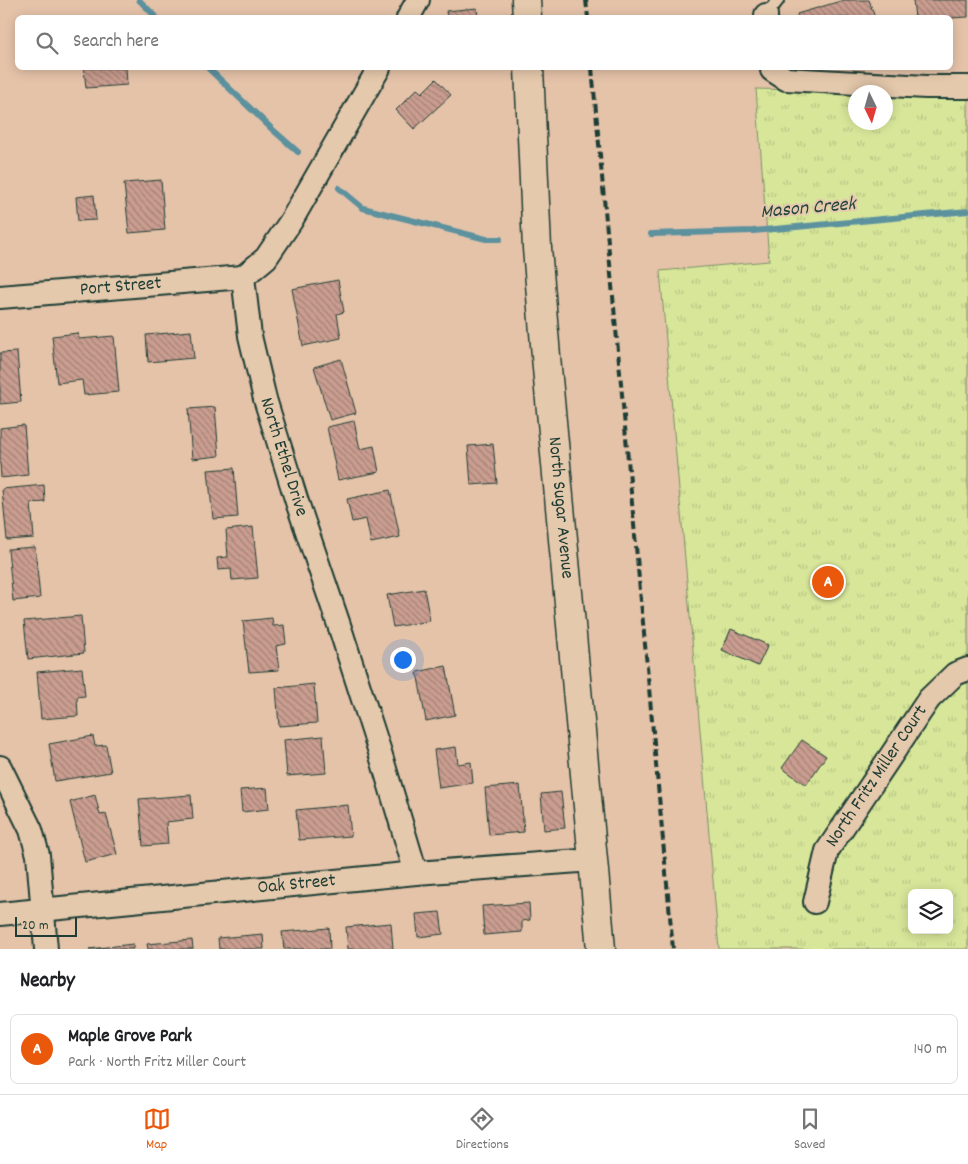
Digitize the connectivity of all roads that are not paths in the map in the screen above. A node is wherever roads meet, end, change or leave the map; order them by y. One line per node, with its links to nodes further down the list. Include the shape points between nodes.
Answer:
1 (418, 0): 3 (street)
2 (526, 0): 4 (street)
3 (410, 15)
4 (527, 15)
5 (378, 70): 9 (street, via 291,221 266,258)
6 (529, 70): 13 (street, North Sugar Avenue, via 541,294)
7 (772, 70): 8 (street, via 786,79)
8 (968, 87)
9 (243, 277): 10 (street, Port Street); 14 (street, North Ethel Drive, via 250,336 266,399)
10 (0, 297)
11 (968, 669): 15 (street, North Fritz Miller Court, via 954,674 929,699 827,851)
12 (0, 767): 16 (street, via 31,830 38,855)
13 (593, 860): 14 (street, Oak Street); 19 (street, North Sugar Avenue)
14 (416, 873): 16 (street, Oak Street)
15 (815, 902)
16 (43, 910): 17 (street, Oak Street); 18 (street)
17 (0, 914)
18 (46, 949)
19 (601, 949)

